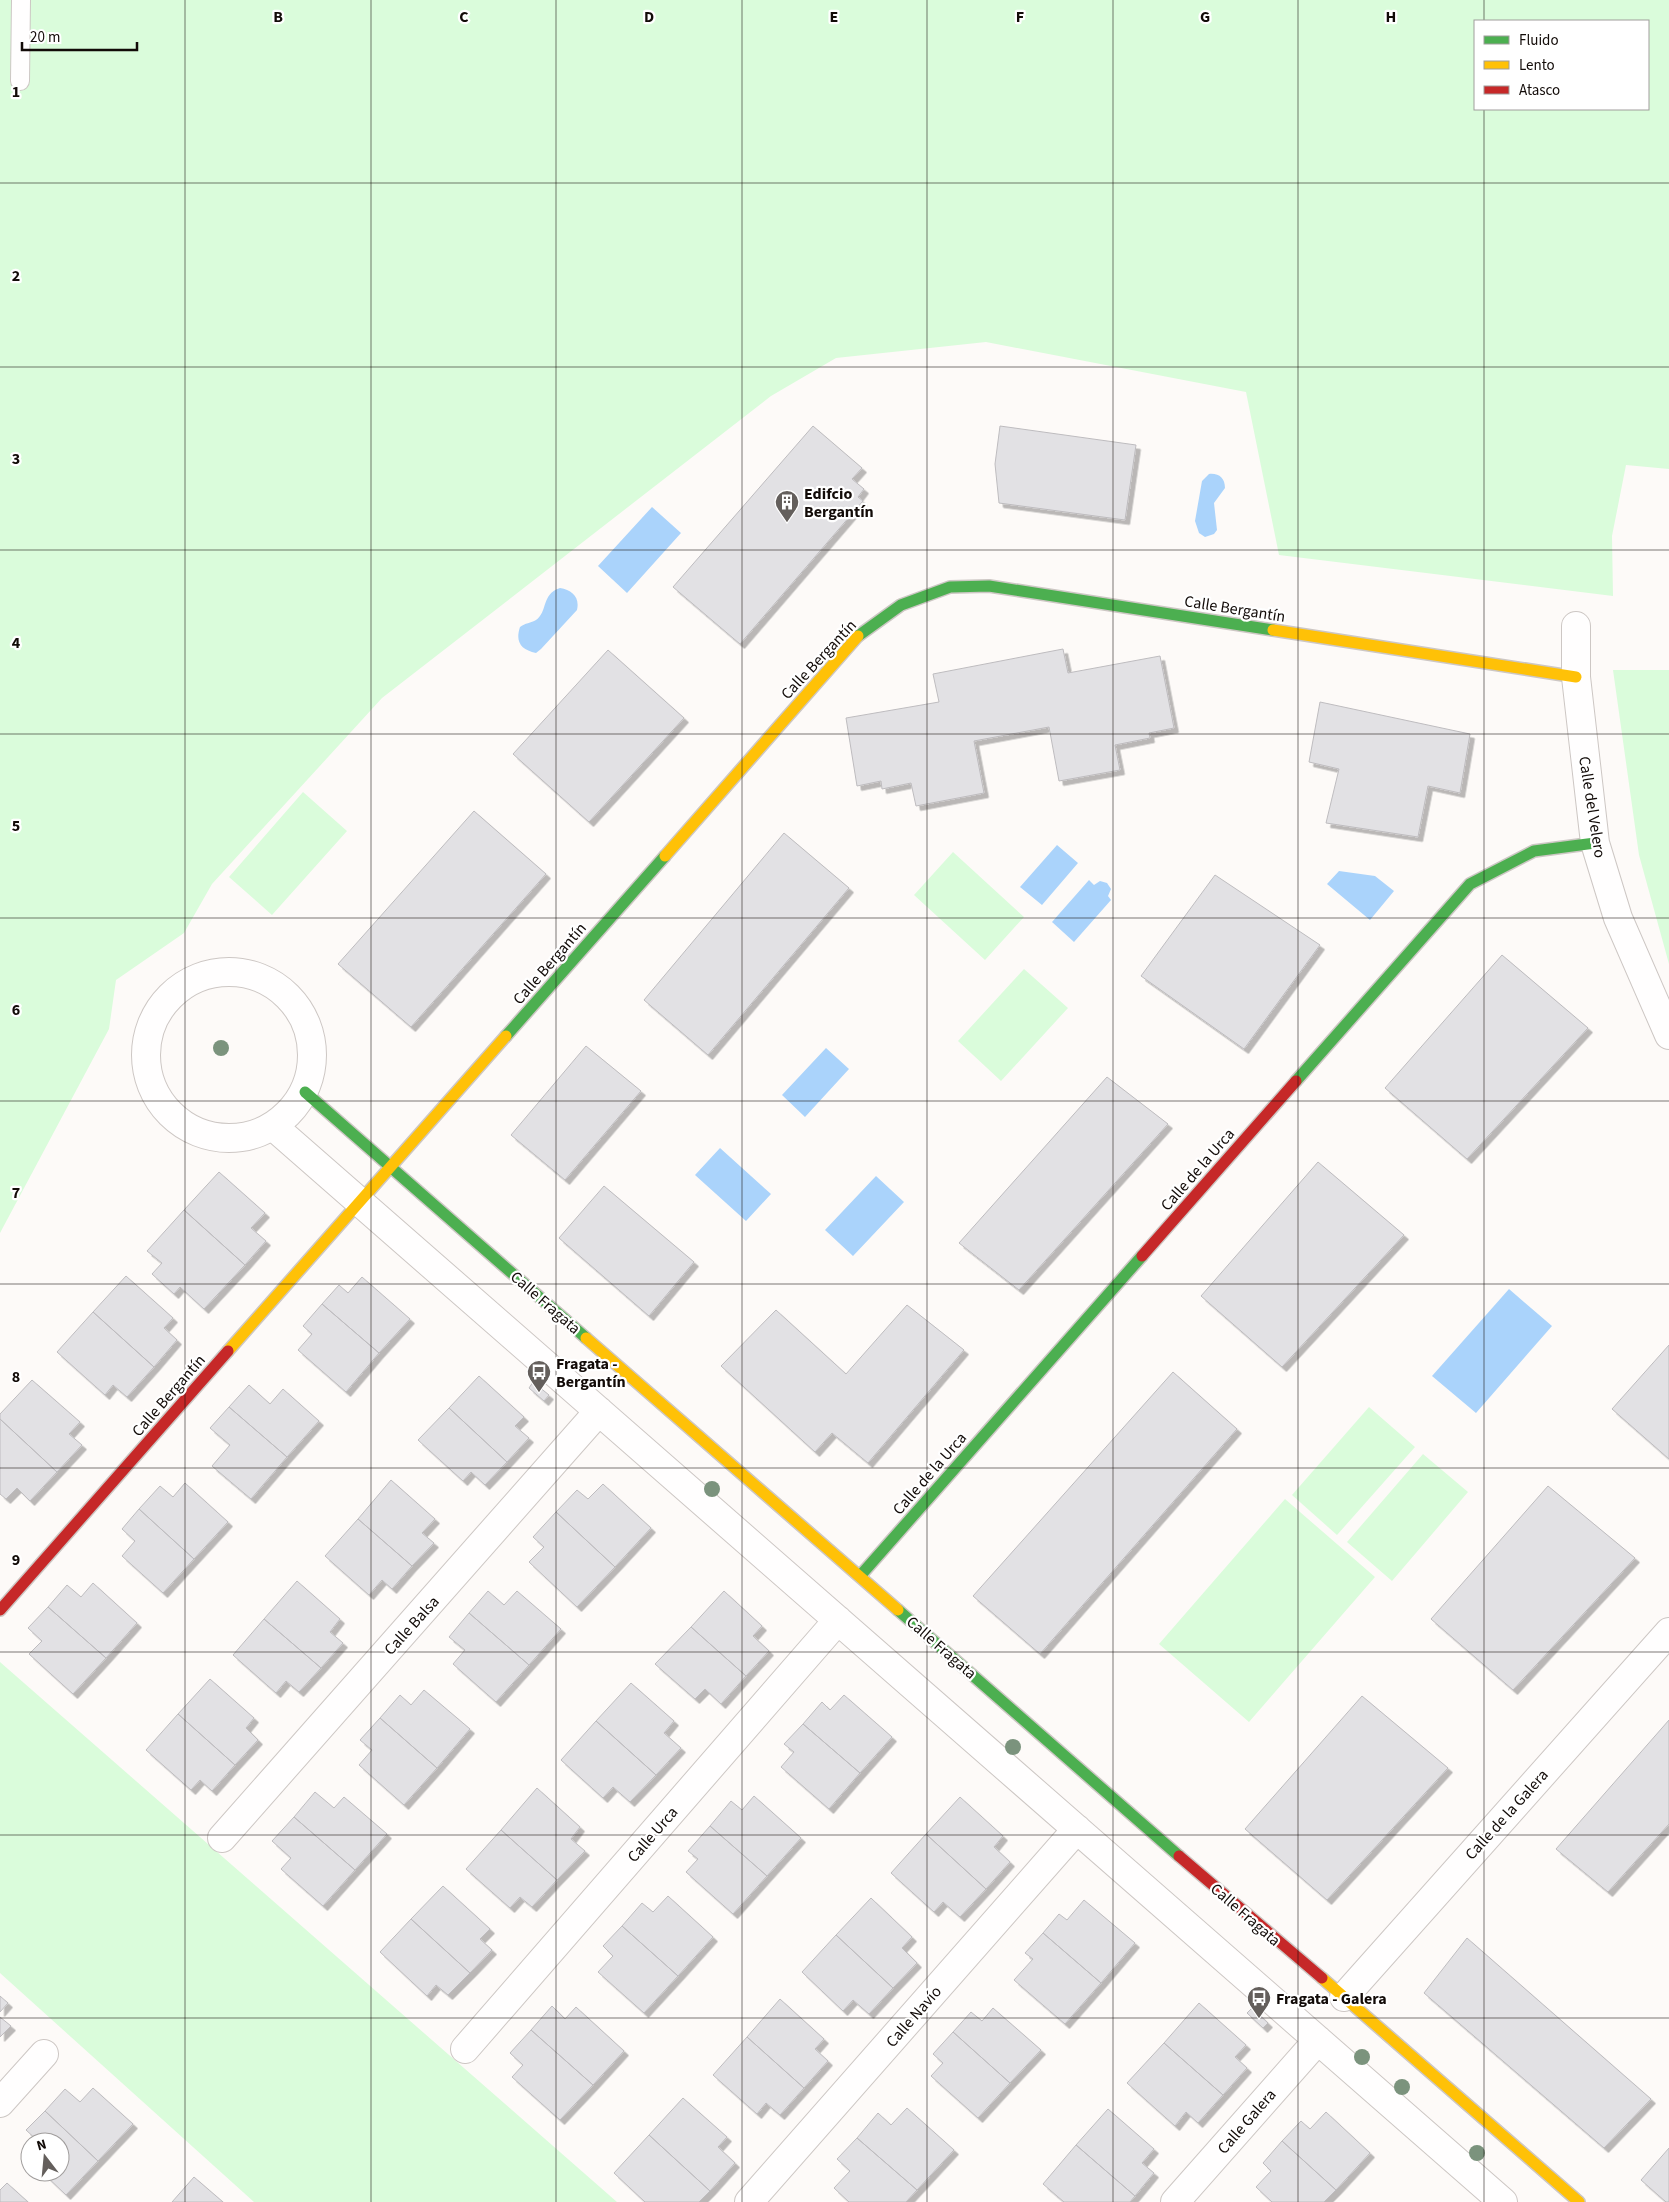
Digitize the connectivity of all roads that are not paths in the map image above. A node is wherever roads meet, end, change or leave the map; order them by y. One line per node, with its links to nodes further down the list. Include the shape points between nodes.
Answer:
1 (21, 0): 2 (lane)
2 (20, 81)
3 (1576, 626): 4 (street, Calle del Velero)
4 (1576, 677): 5 (street, Calle del Velero); 9 (street, Calle Bergantín, via 989,586 950,587 901,605 860,634)
5 (1595, 842): 6 (street, Calle del Velero, via 1618,918); 12 (street, Calle de la Urca, via 1534,851 1470,884)
6 (1669, 1035)
7 (305, 1092): 8 (street, via 292,1111); 8 (street, via 313,1065 312,1037 301,1011 282,990 258,976 230,972 202,976 178,989 156,1013 146,1043 147,1075 160,1104 184,1126 213,1137 244,1138); 9 (street, Calle Fragata)
8 (274, 1127): 10 (street)
9 (390, 1167): 10 (street, Calle Bergantín); 12 (street, Calle Fragata)
10 (360, 1201): 11 (street); 13 (street, Calle Bergantín)
11 (599, 1411): 14 (street); 17 (street, Calle Balsa)
12 (860, 1576): 18 (street, Calle Fragata)
13 (0, 1610)
14 (838, 1620): 16 (street); 20 (street, Calle Urca)
15 (1669, 1632): 18 (street, Calle de la Galera)
16 (1077, 1829): 19 (street); 23 (street, Calle Navío)
17 (222, 1838)
18 (1344, 1997): 26 (street, Calle Fragata)
19 (1318, 2040): 24 (street, Calle Galera); 25 (street)
20 (465, 2049)
21 (44, 2054): 22 (street)
22 (0, 2103)
23 (749, 2202)
24 (1175, 2202)
25 (1503, 2202)
26 (1579, 2202)

